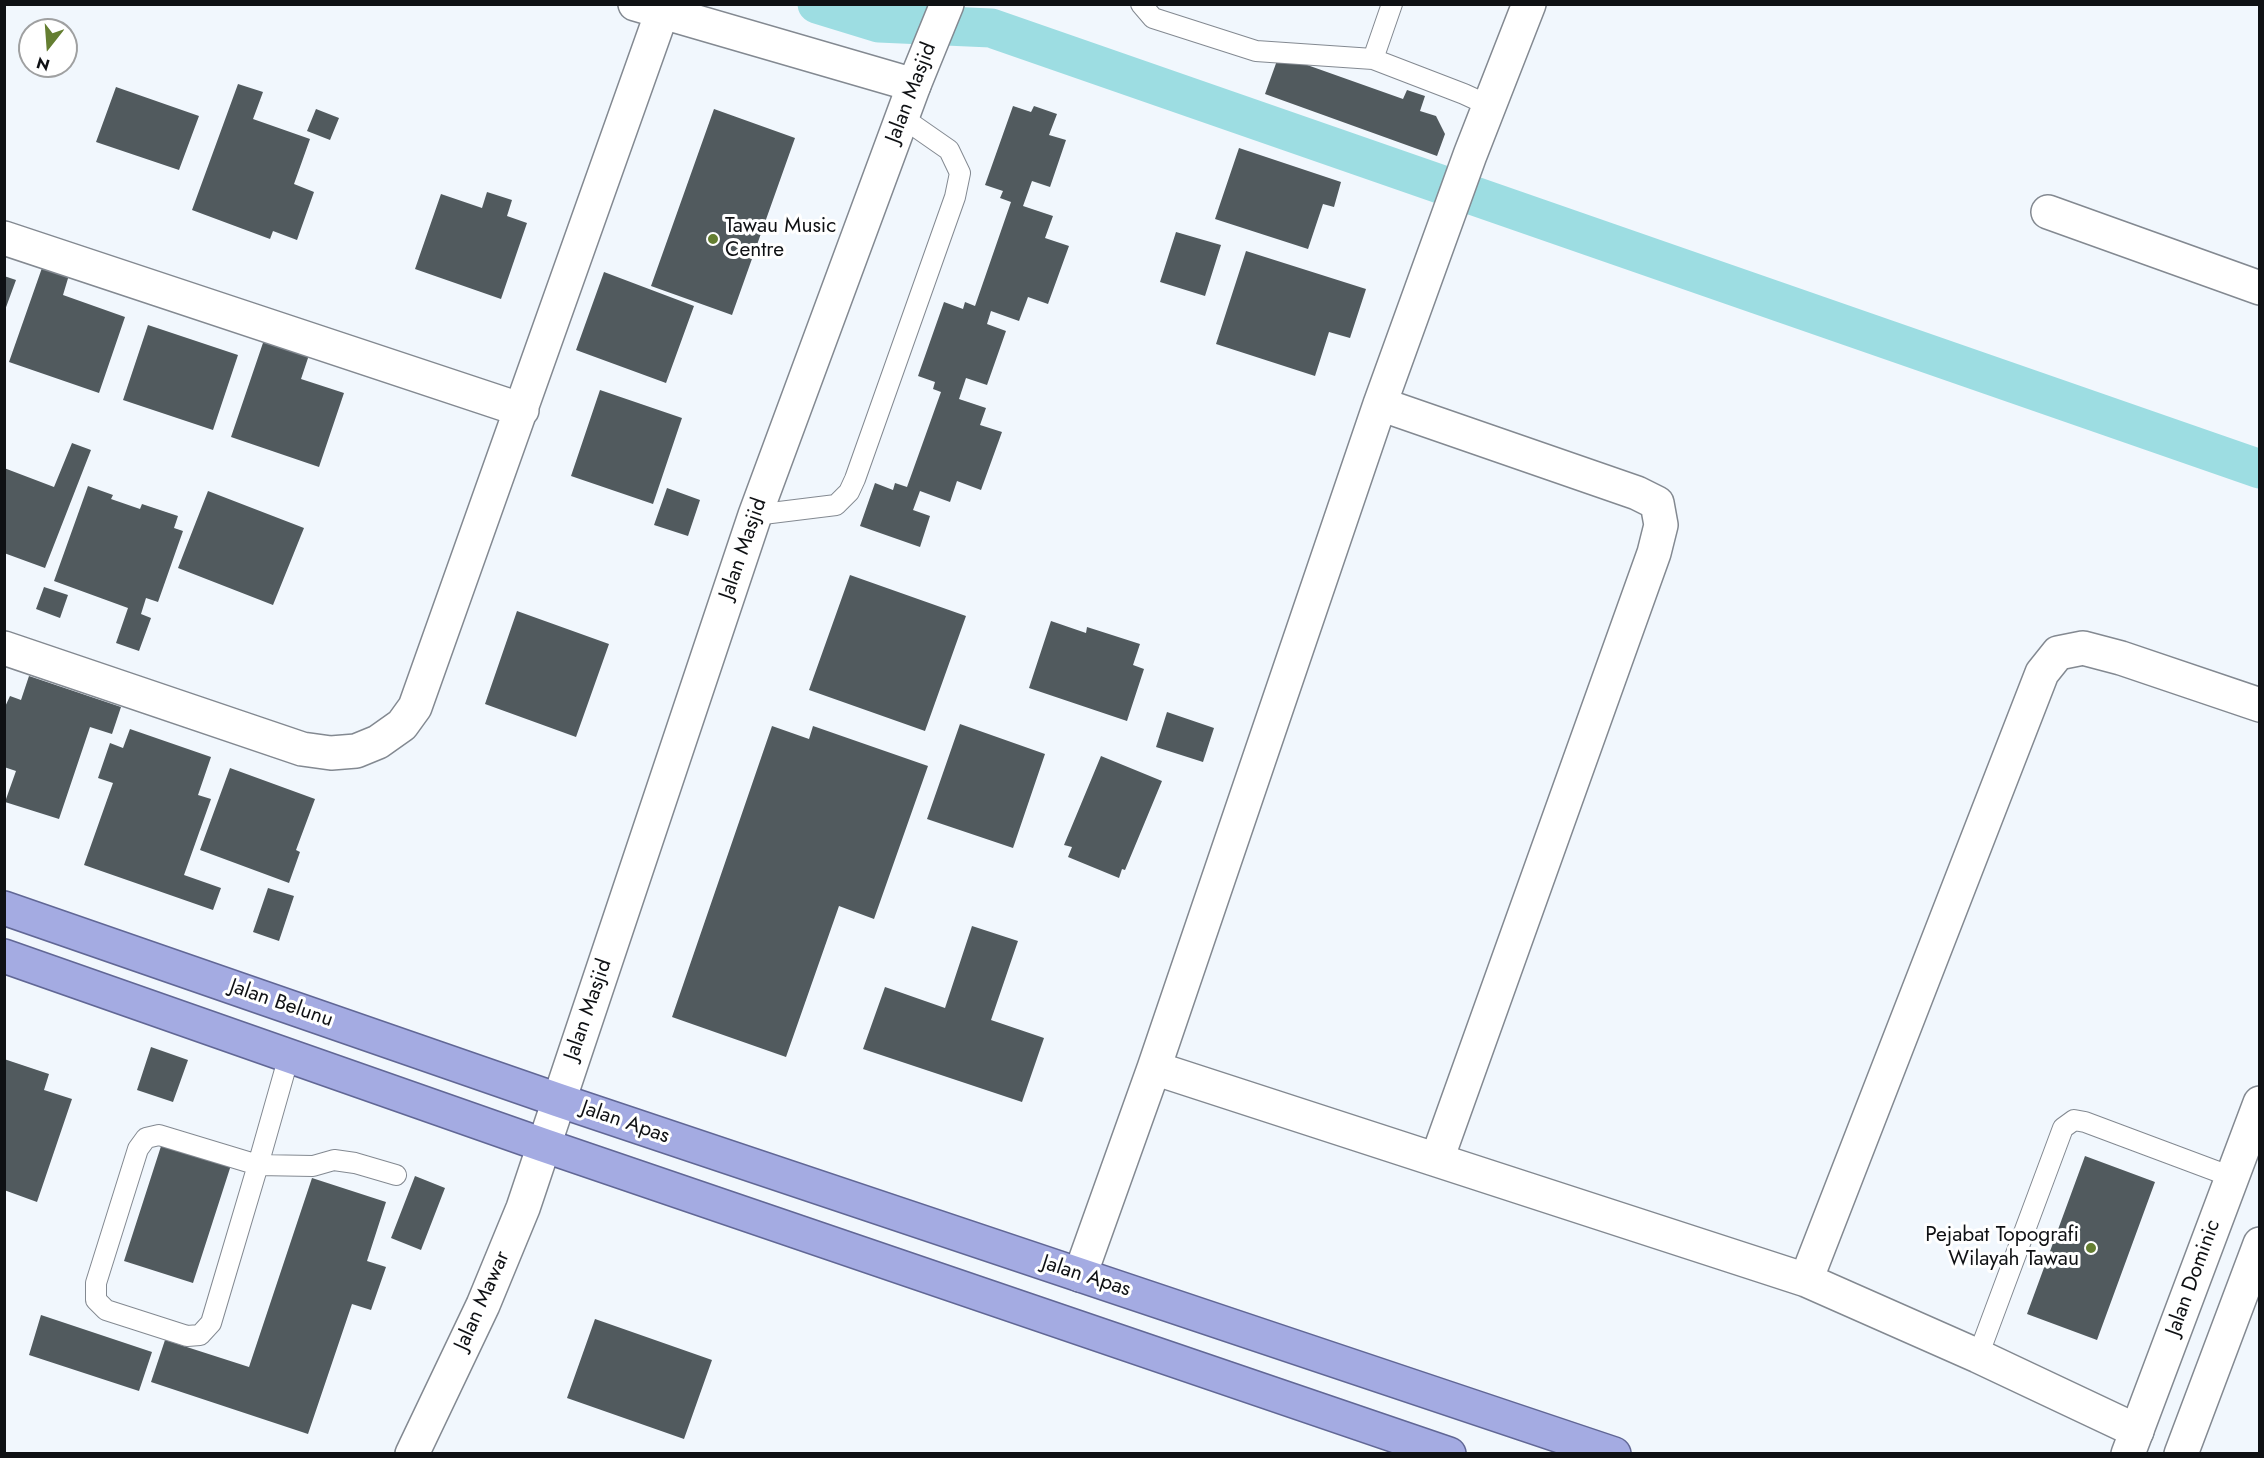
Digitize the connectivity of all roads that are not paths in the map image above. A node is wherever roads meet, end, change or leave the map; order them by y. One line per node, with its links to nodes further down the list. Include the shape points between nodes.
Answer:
1 (947, 4): 7 (street, Jalan Masjid)
2 (1141, 4): 6 (lane, via 1153,18 1256,51)
3 (1392, 4): 6 (lane)
4 (1529, 4): 8 (street)
5 (649, 8): 7 (street); 14 (street)
6 (1373, 59): 8 (lane)
7 (920, 71): 9 (street, Jalan Masjid)
8 (1490, 106): 13 (street)
9 (903, 118): 15 (street, Jalan Masjid); 15 (lane, via 949,150 960,173 956,197 855,478 849,492 836,505)
10 (2048, 212): 12 (street)
11 (4, 238): 14 (street)
12 (2259, 288)
13 (1380, 404): 21 (street); 25 (street, via 1637,493 1657,503 1661,525)
14 (522, 410): 16 (street, via 415,707 402,725 378,742 356,751 302,749)
15 (755, 515): 22 (street, Jalan Masjid)
16 (4, 648)
17 (2259, 705): 31 (street, via 2121,658 2083,648 2058,652 2042,673)
18 (4, 908): 22 (highway, Jalan Belunu)
19 (4, 956): 20 (highway)
20 (289, 1056): 24 (highway); 26 (lane)
21 (1154, 1068): 25 (street); 30 (street)
22 (558, 1100): 24 (street, Jalan Masjid); 30 (highway, Jalan Apas)
23 (2259, 1103): 28 (street, Jalan Dominic)
24 (543, 1145): 34 (street, Jalan Mawar, via 523,1208 483,1305); 35 (highway)
25 (1437, 1159): 31 (street)
26 (258, 1165): 26 (lane, via 211,1323 200,1335 187,1336 106,1310 96,1300 96,1283 138,1149 146,1138 159,1135); 27 (lane, via 313,1166 334,1160)
27 (396, 1175)
28 (2232, 1177): 32 (lane, via 2073,1120 2060,1134); 33 (street, Jalan Dominic)
29 (2259, 1244): 37 (street)
30 (1080, 1275): 36 (highway, Jalan Apas)
31 (1806, 1280): 32 (street)
32 (1978, 1356): 33 (street)
33 (2132, 1442)
34 (412, 1454)
35 (1449, 1454)
36 (1614, 1454)
37 (2181, 1454)

